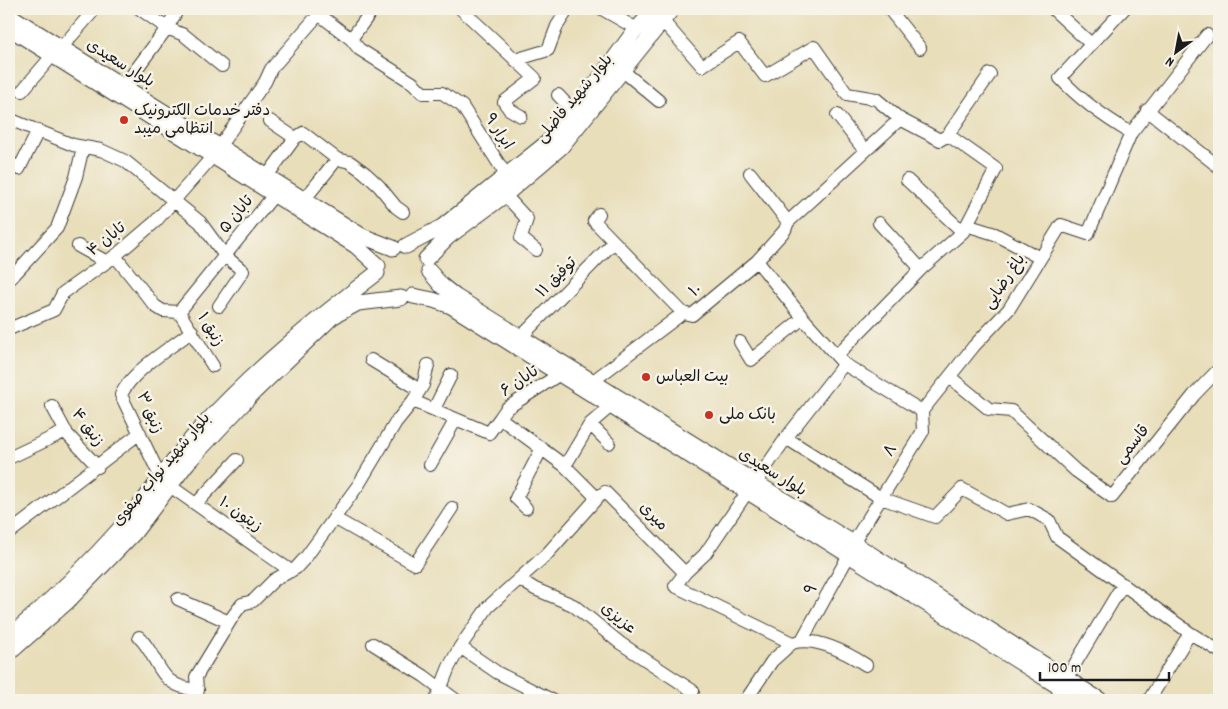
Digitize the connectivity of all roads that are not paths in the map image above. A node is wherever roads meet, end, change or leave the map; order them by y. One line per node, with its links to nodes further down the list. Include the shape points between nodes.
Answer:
1 (95, 9): 21 (street)
2 (140, 9): 15 (street)
3 (178, 9): 15 (street)
4 (373, 9): 18 (street)
5 (462, 9): 22 (street)
6 (568, 9): 22 (street, via 548,50)
7 (605, 9): 16 (street)
8 (888, 9): 20 (street)
9 (1052, 9): 19 (street)
10 (1124, 9): 19 (street)
11 (315, 12): 18 (street); 44 (street, تابان ۴, via 271,69)
12 (663, 12): 16 (main road, بلوار شهید فاضلی); 24 (main road, بلوار شهید فاضلی); 36 (street, via 702,66 739,42 765,76 814,47 847,94 876,100)
13 (9, 15): 21 (main road, بلوار سعیدی)
14 (9, 28): 21 (main road, بلوار سعیدی)
15 (167, 28): 23 (street, via 184,35); 27 (street)
16 (637, 28): 32 (main road, بلوار شهید فاضلی)
17 (1207, 35): 31 (street)
18 (351, 39): 49 (street, ابرار ۹, via 359,49 424,93 442,93 462,106)
19 (1090, 44): 39 (street, via 1060,78 1103,116)
20 (920, 48)
21 (56, 52): 26 (main road, بلوار سعیدی); 28 (street)
22 (515, 60): 34 (street, via 535,78 504,102 508,109)
23 (222, 66)
24 (623, 71): 30 (street); 53 (main road, بلوار شهید فاضلی, via 561,147)
25 (990, 74): 40 (street)
26 (95, 76): 27 (main road, بلوار سعیدی); 44 (main road, بلوار سعیدی)
27 (123, 87): 44 (main road, بلوار سعیدی)
28 (22, 91)
29 (558, 95): 32 (street)
30 (659, 101)
31 (1147, 110): 39 (street); 47 (street)
32 (574, 112): 49 (main road, بلوار شهید فاضلی, via 548,142)
33 (836, 115): 43 (street)
34 (520, 116)
35 (9, 119): 38 (street)
36 (900, 119): 40 (street, via 940,140); 43 (street)
37 (270, 120): 41 (street)
38 (38, 130): 42 (street); 46 (street, via 19,169)
39 (1131, 133): 66 (street, باغ رضایی, via 1088,234 1061,224)
40 (948, 135): 60 (street, via 996,169)
41 (295, 138): 45 (street, via 303,133); 50 (street)
42 (83, 147): 54 (street, via 101,150 125,161); 72 (street, via 76,177 57,228)
43 (866, 151): 58 (street)
44 (216, 152): 50 (main road, بلوار سعیدی); 52 (main road, بلوار سعیدی); 54 (street, تابان ۴)
45 (337, 159): 55 (street); 56 (street, via 350,162 365,173)
46 (9, 162)
47 (1219, 167)
48 (750, 173): 58 (street)
49 (506, 175): 63 (main road, بلوار شهید فاضلی, via 442,227)
50 (267, 176): 55 (main road, بلوار سعیدی)
51 (907, 180): 60 (street)
52 (274, 195): 65 (street, تابان ۵); 71 (main road, بلوار سعیدی, via 356,246)
53 (505, 195): 64 (street, via 527,219 521,238); 69 (main road, بلوار شهید فاضلی, via 448,237)
54 (176, 200): 65 (street, via 200,222); 67 (street, تابان ۴)
55 (304, 200): 63 (main road, بلوار سعیدی, via 362,236)
56 (403, 212)
57 (599, 214): 61 (street, via 594,221)
58 (788, 222): 68 (street, via 785,230)
59 (878, 223): 70 (street)
60 (964, 229): 66 (street, via 995,234); 70 (street)
61 (614, 242): 76 (street); 80 (street, توفیق ۱۱)
62 (78, 246): 67 (street)
63 (399, 247): 69 (main road, via 418,250); 71 (main road, via 383,255)
64 (536, 250)
65 (225, 256): 74 (street, via 243,270); 75 (street, تابان ۵)
66 (1040, 258): 89 (street, باغ رضایی, via 1009,309 974,346)
67 (111, 259): 75 (street, via 155,306 163,311); 78 (street, تابان ۴, via 63,294 54,310)
68 (757, 261): 76 (street, ۱۰, via 692,315); 77 (street)
69 (428, 265): 73 (main road, via 423,289); 80 (main road, بلوار سعیدی, via 441,285 456,297)
70 (921, 269): 83 (street)
71 (378, 270): 73 (main road, via 384,290); 105 (main road, بلوار شهید نواب صفوی, via 268,362 200,428)
72 (11, 278)
73 (407, 297): 87 (main road, بلوار سعیدی, via 451,306); 105 (main road, بلوار شهید نواب صفوی, via 358,303 332,317)
74 (219, 306)
75 (180, 312): 79 (street, زنبق ۱)
76 (683, 313): 90 (street, ۱۰)
77 (803, 318): 81 (street, via 751,360); 83 (street)
78 (9, 329)
79 (192, 331): 85 (street, زنبق ۱); 100 (street, زنبق ۳, via 125,386 121,395)
80 (522, 336): 90 (main road, بلوار سعیدی)
81 (740, 342)
82 (371, 360): 91 (street)
83 (841, 360): 95 (street); 101 (street)
84 (428, 365): 91 (street)
85 (213, 366)
86 (1219, 369): 89 (street, قاسمی, via 1112,497 1076,471 1011,411 989,409)
87 (560, 374): 93 (main road, بلوار سعیدی); 96 (street, تابان ۶, via 507,408)
88 (451, 375): 94 (street)
89 (951, 378): 95 (street)
90 (593, 381): 111 (main road, بلوار سعیدی)
91 (417, 395): 94 (street); 117 (street)
92 (52, 406): 99 (street, زنبق ۴)
93 (611, 406): 98 (street); 111 (main road, بلوار سعیدی)
94 (434, 409): 97 (street)
95 (922, 412): 113 (street, ۸, via 924,431)
96 (500, 418): 97 (street, via 489,432); 103 (street)
97 (456, 419): 107 (street)
98 (590, 424): 102 (street); 109 (street)
99 (66, 431): 104 (street); 108 (street, زنبق ۴)
100 (140, 433): 108 (street); 110 (street, زنبق ۳)
101 (786, 438): 111 (street); 113 (street)
102 (609, 443)
103 (542, 448): 109 (street); 116 (street, via 516,498)
104 (9, 458)
105 (184, 458): 110 (main road, بلوار شهید نواب صفوی)
106 (237, 460): 114 (street)
107 (430, 465)
108 (98, 466): 118 (street)
109 (565, 466): 112 (street)
110 (165, 482): 114 (street, زیتون ۱۰); 127 (main road, بلوار شهید نواب صفوی, via 59,592); 133 (main road, بلوار شهید نواب صفوی, via 134,532 68,601)
111 (752, 487): 119 (main road, بلوار سعیدی); 121 (street, via 705,554)
112 (597, 498): 121 (street, میری, via 605,492); 122 (street, via 547,554)
113 (881, 498): 119 (street, ۸); 123 (street, via 935,517 962,489 1007,514 1029,509 1049,520 1058,536)
114 (196, 504): 120 (street, زیتون ۱۰)
115 (452, 508): 117 (street, via 416,564)
116 (526, 508)
117 (334, 518): 120 (street, via 306,557)
118 (9, 533)
119 (851, 549): 129 (street, ۹); 135 (main road, بلوار سعیدی)
120 (291, 571): 125 (street, via 274,580 253,601 242,604)
121 (685, 573): 129 (street, via 675,586)
122 (519, 579): 131 (street, via 488,607); 136 (street, عزیزی, via 573,605 620,643)
123 (1122, 584): 126 (street); 135 (street)
124 (178, 599): 125 (street)
125 (229, 622): 137 (street, via 196,678)
126 (1190, 633): 132 (street); 144 (street)
127 (9, 637)
128 (139, 637): 137 (street, via 164,676)
129 (797, 641): 134 (street, via 854,658); 141 (street, ۹, via 772,661)
130 (373, 644): 138 (street)
131 (460, 646): 138 (street); 140 (street, via 498,673)
132 (1219, 651)
133 (9, 653)
134 (866, 666)
135 (1061, 689): 142 (main road, بلوار سعیدی); 143 (main road, بلوار سعیدی)
136 (693, 691)
137 (198, 695)
138 (438, 695): 139 (street)
139 (456, 700)
140 (552, 700)
141 (746, 700)
142 (1080, 700)
143 (1100, 700)
144 (1149, 700)

